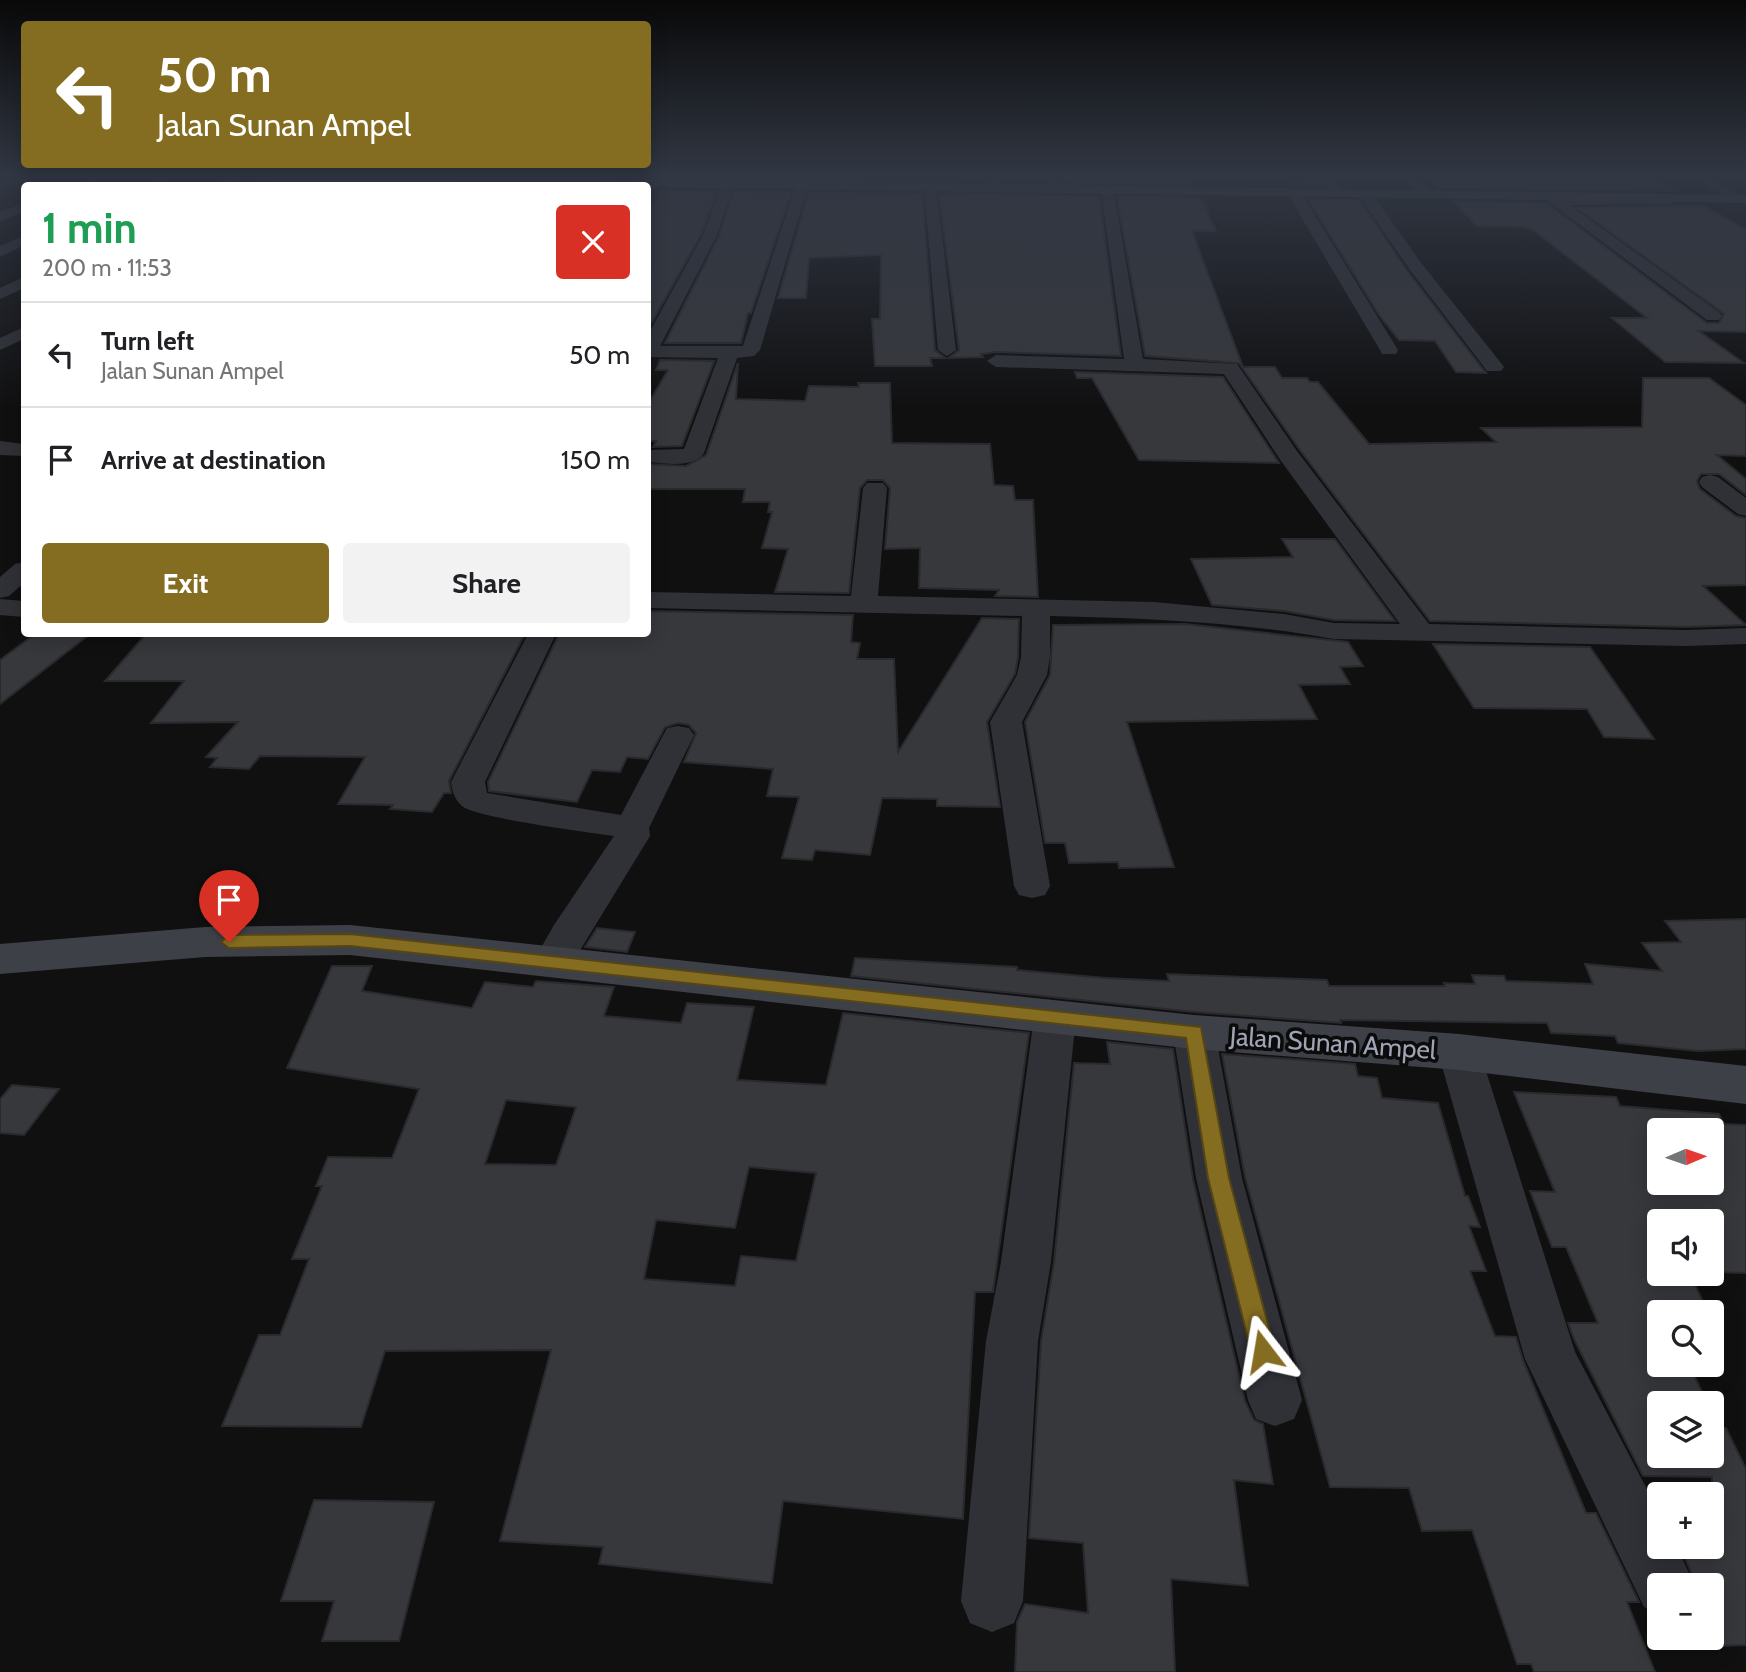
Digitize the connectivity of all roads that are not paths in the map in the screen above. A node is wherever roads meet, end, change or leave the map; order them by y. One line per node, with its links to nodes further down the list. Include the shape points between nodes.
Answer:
1 (700, 252): 14 (street)
2 (781, 252): 18 (street, via 751,350)
3 (937, 252): 16 (street)
4 (1120, 252): 20 (street)
5 (1330, 252): 15 (street)
6 (1405, 252): 21 (street)
7 (1625, 252): 11 (street)
8 (21, 283): 9 (street); 10 (street)
9 (0, 285)
10 (0, 294)
11 (1713, 316)
12 (21, 334): 13 (street)
13 (0, 345)
14 (651, 345)
15 (1389, 349)
16 (947, 350)
17 (651, 351): 18 (street)
18 (729, 353): 24 (street, via 693,453)
19 (996, 361): 20 (street)
20 (1138, 365): 35 (street, via 1230,368 1289,456)
21 (1494, 367)
22 (0, 448): 23 (street)
23 (21, 450)
24 (651, 456)
25 (1710, 482): 27 (street)
26 (875, 488): 31 (street)
27 (1746, 509)
28 (21, 572): 29 (street)
29 (0, 590)
30 (651, 600): 31 (street)
31 (864, 603): 33 (street)
32 (0, 607): 34 (street)
33 (1036, 607): 35 (street, via 1154,610 1334,631); 40 (street, via 1036,656 1029,683 1006,722)
34 (21, 609)
35 (1421, 633): 36 (street)
36 (1746, 636)
37 (540, 637): 39 (street, via 468,782 469,792 475,800)
38 (678, 735): 39 (street)
39 (621, 851): 41 (street)
40 (1032, 886)
41 (569, 935): 42 (main road, Jalan Sunan Ampel, via 205,942); 43 (main road, Jalan Sunan Ampel)
42 (0, 959)
43 (1055, 1017): 44 (main road, Jalan Sunan Ampel); 49 (street, via 1012,1341)
44 (1195, 1032): 45 (main road, Jalan Sunan Ampel); 47 (street, via 1219,1178)
45 (1459, 1052): 46 (main road, Jalan Sunan Ampel); 48 (street, via 1552,1359)
46 (1746, 1085)
47 (1275, 1400)
48 (1659, 1573)
49 (992, 1601)

